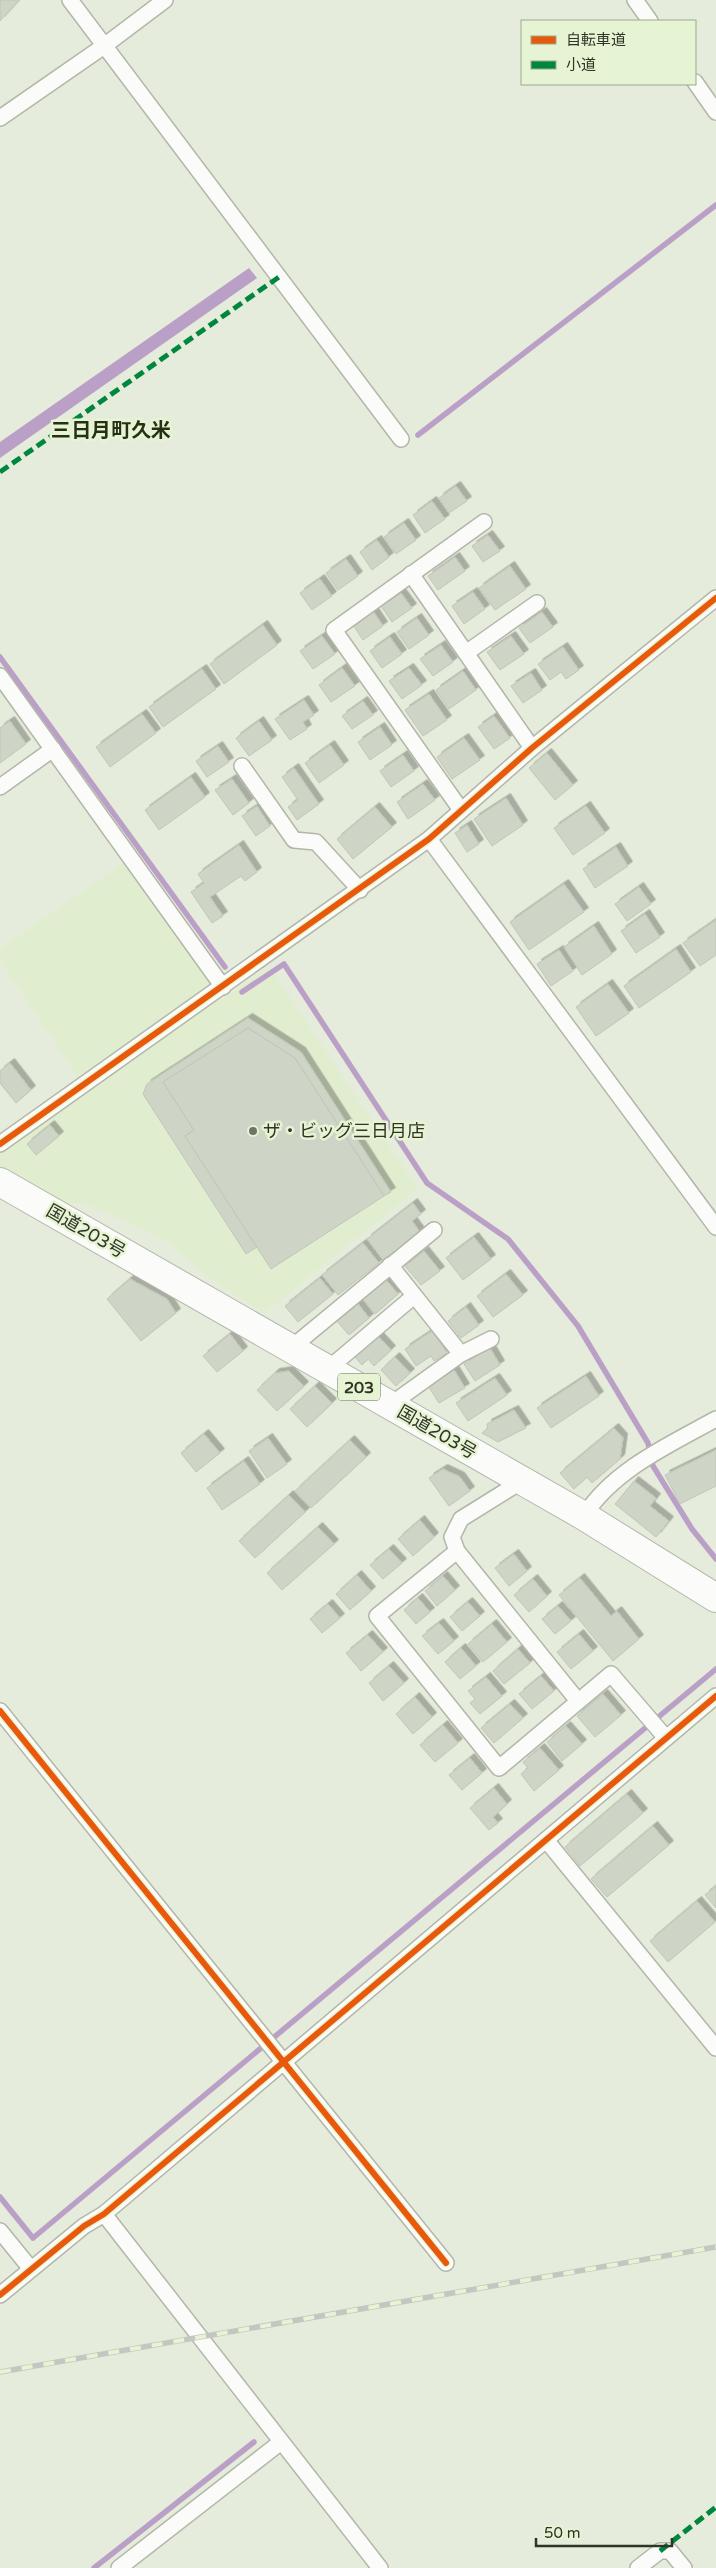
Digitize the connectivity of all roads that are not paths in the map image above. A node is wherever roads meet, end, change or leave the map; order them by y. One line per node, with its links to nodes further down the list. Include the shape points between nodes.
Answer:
1 (70, 0): 5 (street)
2 (165, 0): 5 (street)
3 (635, 0): 4 (street)
4 (649, 20)
5 (104, 46): 8 (street); 9 (street)
6 (696, 83): 7 (street)
7 (716, 112)
8 (0, 118)
9 (401, 439)
10 (484, 522): 11 (street)
11 (411, 574): 14 (street); 20 (street, via 334,630)
12 (716, 598): 16 (street)
13 (537, 603): 14 (street)
14 (466, 652): 16 (street)
15 (0, 676): 17 (street)
16 (532, 748): 20 (street)
17 (53, 749): 19 (street); 23 (street)
18 (242, 766): 22 (street, via 294,840 316,842)
19 (0, 787)
20 (461, 810): 21 (street)
21 (429, 840): 22 (street); 26 (street)
22 (360, 890): 23 (street)
23 (223, 987): 24 (street)
24 (0, 1144)
25 (0, 1182): 31 (highway, 国道203号 / 203)
26 (716, 1227)
27 (434, 1230): 28 (street)
28 (390, 1265): 29 (street); 31 (street)
29 (414, 1296): 32 (street); 33 (street)
30 (492, 1339): 32 (street)
31 (291, 1348): 33 (highway, 国道203号 / 203)
32 (461, 1354): 34 (street)
33 (328, 1369): 34 (highway, 国道203号 / 203)
34 (390, 1405): 36 (highway, 国道203号 / 203)
35 (716, 1420): 37 (street, via 651,1456 596,1497)
36 (522, 1481): 37 (highway, 国道203号 / 203); 38 (street, via 460,1518 452,1537)
37 (584, 1516): 39 (highway, 国道203号 / 203)
38 (457, 1551): 41 (street); 41 (street, via 377,1616 499,1768)
39 (716, 1598)
40 (716, 1696): 43 (street)
41 (578, 1700): 43 (street, via 612,1674)
42 (0, 1711): 46 (street)
43 (666, 1738): 44 (street)
44 (546, 1840): 45 (street); 46 (street)
45 (716, 2048)
46 (284, 2061): 47 (street); 49 (street)
47 (104, 2214): 50 (street); 52 (street)
48 (0, 2231): 50 (street)
49 (446, 2263)
50 (31, 2269): 51 (street)
51 (0, 2295)
52 (281, 2442): 53 (street); 54 (street)
53 (120, 2568)
54 (380, 2568)
55 (638, 2568): 56 (street, via 660,2551 670,2550)
56 (684, 2568)

